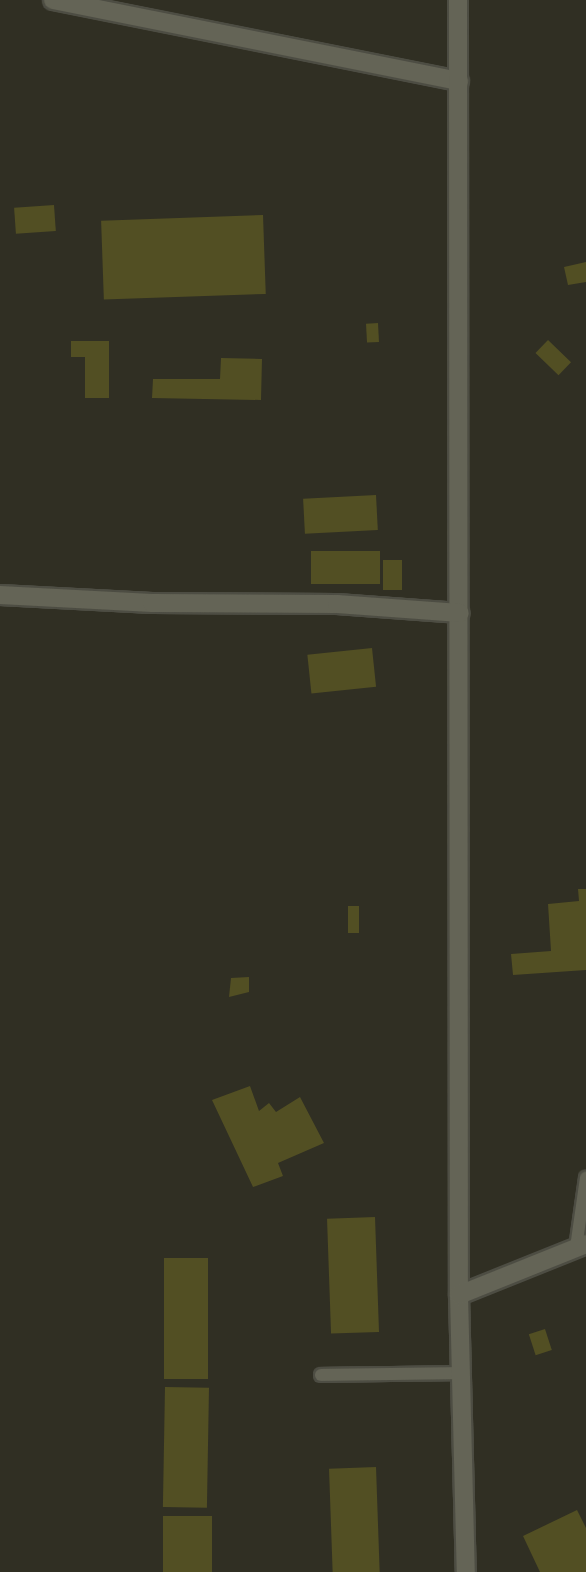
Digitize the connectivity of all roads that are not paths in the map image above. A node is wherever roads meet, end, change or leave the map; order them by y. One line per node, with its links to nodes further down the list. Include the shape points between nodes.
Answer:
1 (53, 0): 3 (street)
2 (458, 0): 3 (street)
3 (459, 80): 5 (street)
4 (0, 595): 5 (street, via 152,603 337,604)
5 (460, 613): 8 (street)
6 (586, 1178): 7 (lane)
7 (581, 1246): 8 (street)
8 (458, 1295): 9 (street)
9 (461, 1373): 10 (lane); 11 (street)
10 (321, 1375)
11 (466, 1572)

